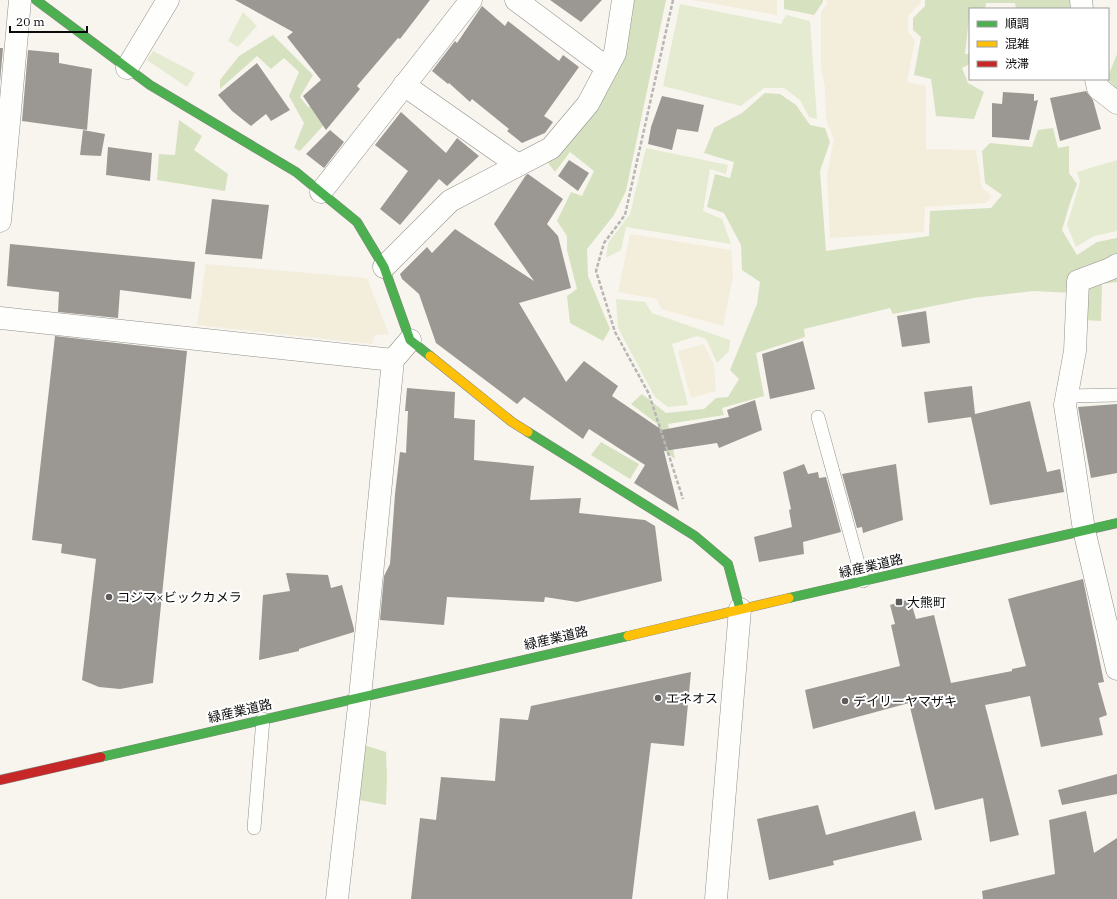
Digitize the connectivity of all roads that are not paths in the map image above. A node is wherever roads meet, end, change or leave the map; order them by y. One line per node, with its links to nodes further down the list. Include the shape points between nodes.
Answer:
1 (20, 0): 14 (street)
2 (36, 0): 7 (main road)
3 (168, 0): 7 (street)
4 (471, 0): 10 (street)
5 (516, 0): 8 (street)
6 (623, 0): 8 (street, via 615,52)
7 (127, 68): 13 (main road, via 296,172)
8 (607, 68): 12 (street, via 588,104 552,148)
9 (1096, 80): 11 (street, via 1098,88)
10 (404, 85): 12 (street); 13 (street)
11 (1117, 103)
12 (518, 165): 16 (street, via 450,201)
13 (321, 192): 16 (main road, via 357,222)
14 (0, 221)
15 (1117, 265): 21 (street, via 1078,281 1075,351)
16 (384, 267): 18 (main road)
17 (0, 318): 19 (street)
18 (410, 340): 19 (street); 26 (main road, via 512,422 695,536 728,564)
19 (393, 360): 28 (street)
20 (1117, 395): 21 (lane)
21 (1067, 396): 24 (street, via 1065,405)
22 (818, 417): 25 (lane)
23 (1117, 522): 24 (main road, 緑産業道路)
24 (1084, 530): 25 (main road, 緑産業道路); 27 (street)
25 (863, 581): 26 (main road, 緑産業道路)
26 (740, 609): 28 (main road, 緑産業道路); 33 (street)
27 (1117, 669)
28 (360, 697): 29 (main road, 緑産業道路); 32 (street)
29 (263, 719): 30 (main road, 緑産業道路); 31 (lane)
30 (0, 780)
31 (254, 828)
32 (337, 899)
33 (716, 899)

